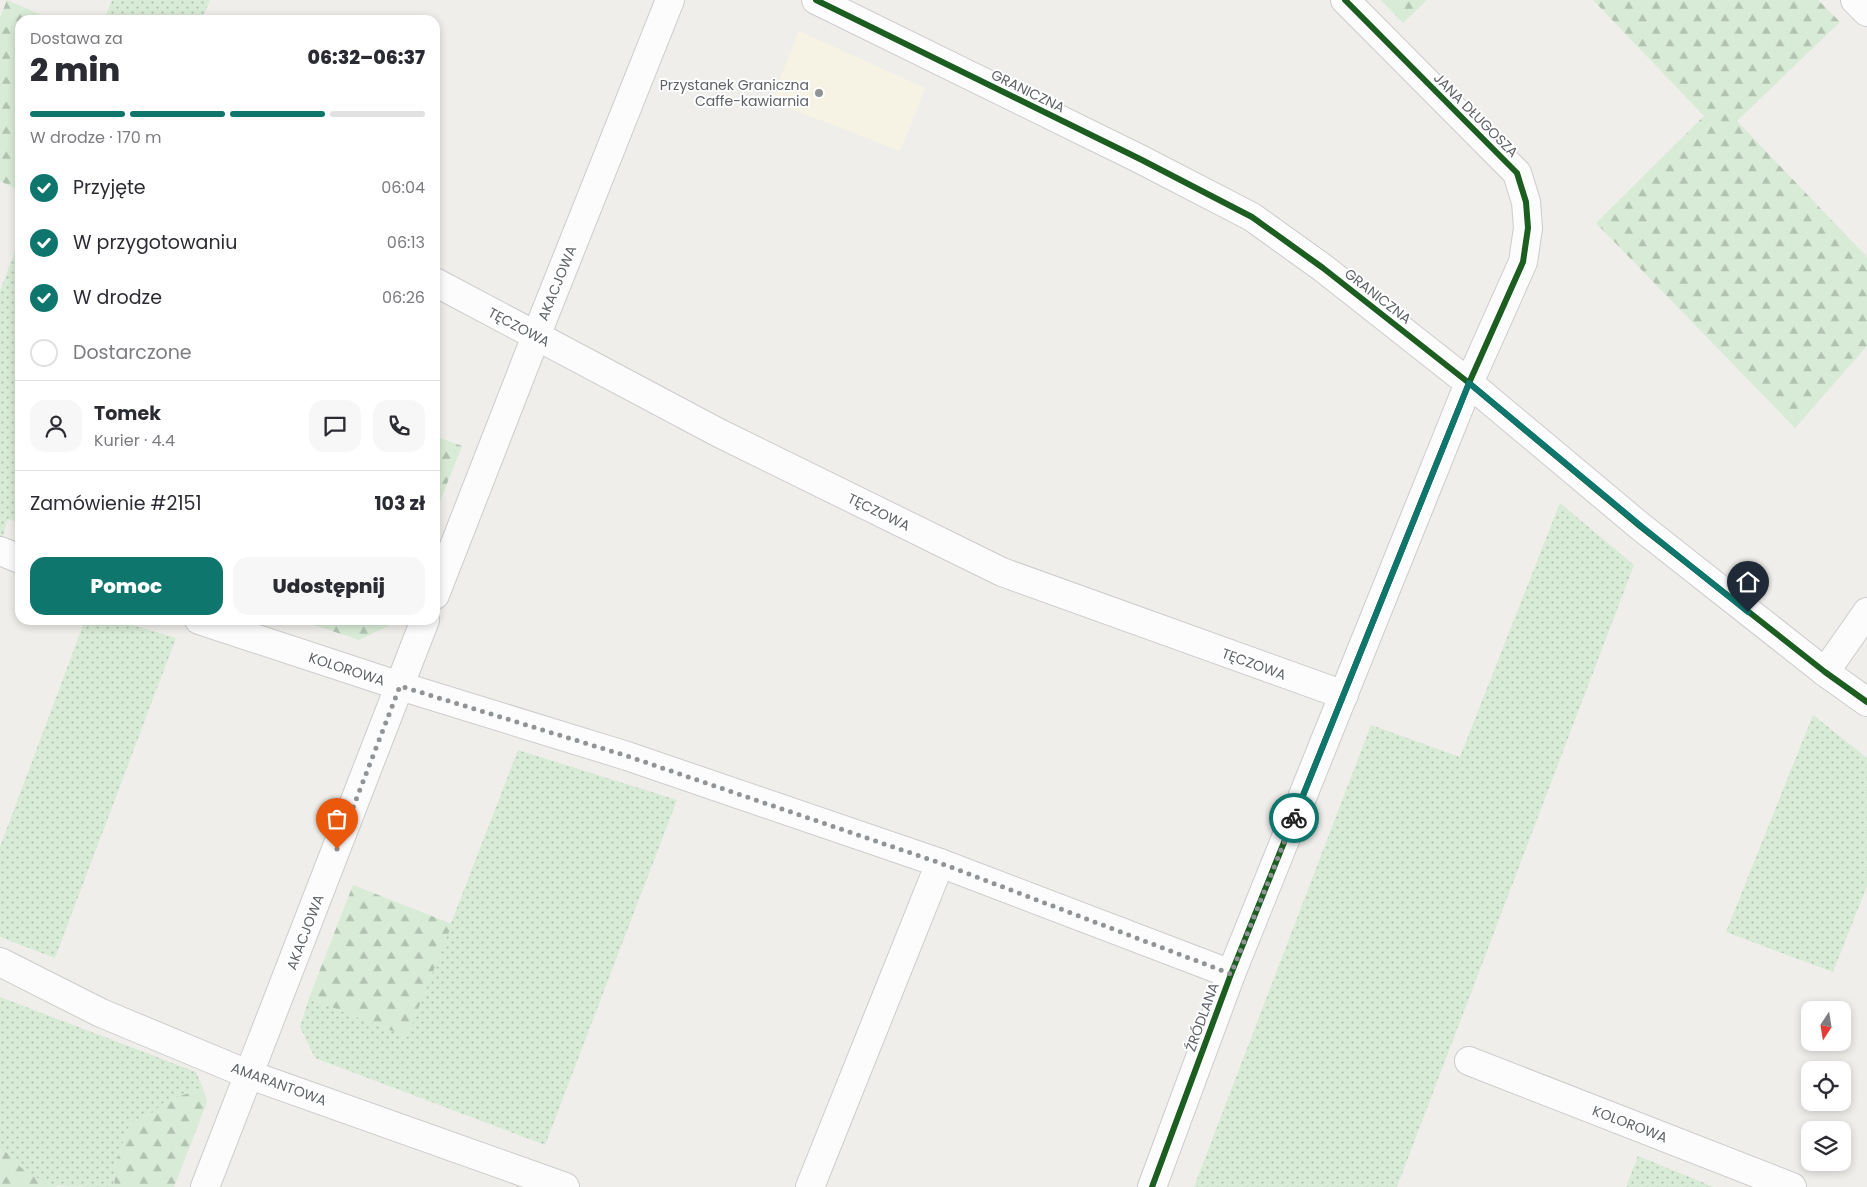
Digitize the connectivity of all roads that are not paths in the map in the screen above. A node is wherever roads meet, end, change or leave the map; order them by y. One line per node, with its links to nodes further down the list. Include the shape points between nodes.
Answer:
1 (670, 0): 7 (street, AKACJOWA)
2 (816, 0): 8 (street, GRANICZNA, via 1252,217 1323,268)
3 (1346, 0): 8 (street, JANA DŁUGOSZA, via 1517,173 1526,202 1528,228 1523,262)
4 (1855, 0): 5 (street)
5 (1867, 12)
6 (440, 285): 7 (street, TĘCZOWA)
7 (536, 336): 11 (street, AKACJOWA); 17 (street, TĘCZOWA, via 719,433 1002,572)
8 (1469, 383): 15 (street, GRANICZNA, via 1641,526); 17 (street, ŹRÓDLANA)
9 (0, 551): 10 (street)
10 (15, 557)
11 (440, 582)
12 (1867, 612): 15 (street)
13 (214, 625): 16 (street, KOLOROWA)
14 (423, 625): 16 (street, AKACJOWA)
15 (1825, 672): 18 (street, GRANICZNA)
16 (400, 686): 19 (street, KOLOROWA, via 627,756); 23 (street, AKACJOWA)
17 (1344, 695): 21 (street, ŹRÓDLANA)
18 (1867, 702)
19 (940, 863): 21 (street, KOLOROWA); 26 (street)
20 (0, 962): 23 (street, AMARANTOWA, via 102,1013)
21 (1231, 974): 27 (street, ŹRÓDLANA)
22 (1469, 1061): 28 (street, KOLOROWA)
23 (250, 1075): 24 (street, AKACJOWA); 25 (street, AMARANTOWA)
24 (205, 1187)
25 (565, 1187)
26 (810, 1187)
27 (1152, 1187)
28 (1792, 1187)

